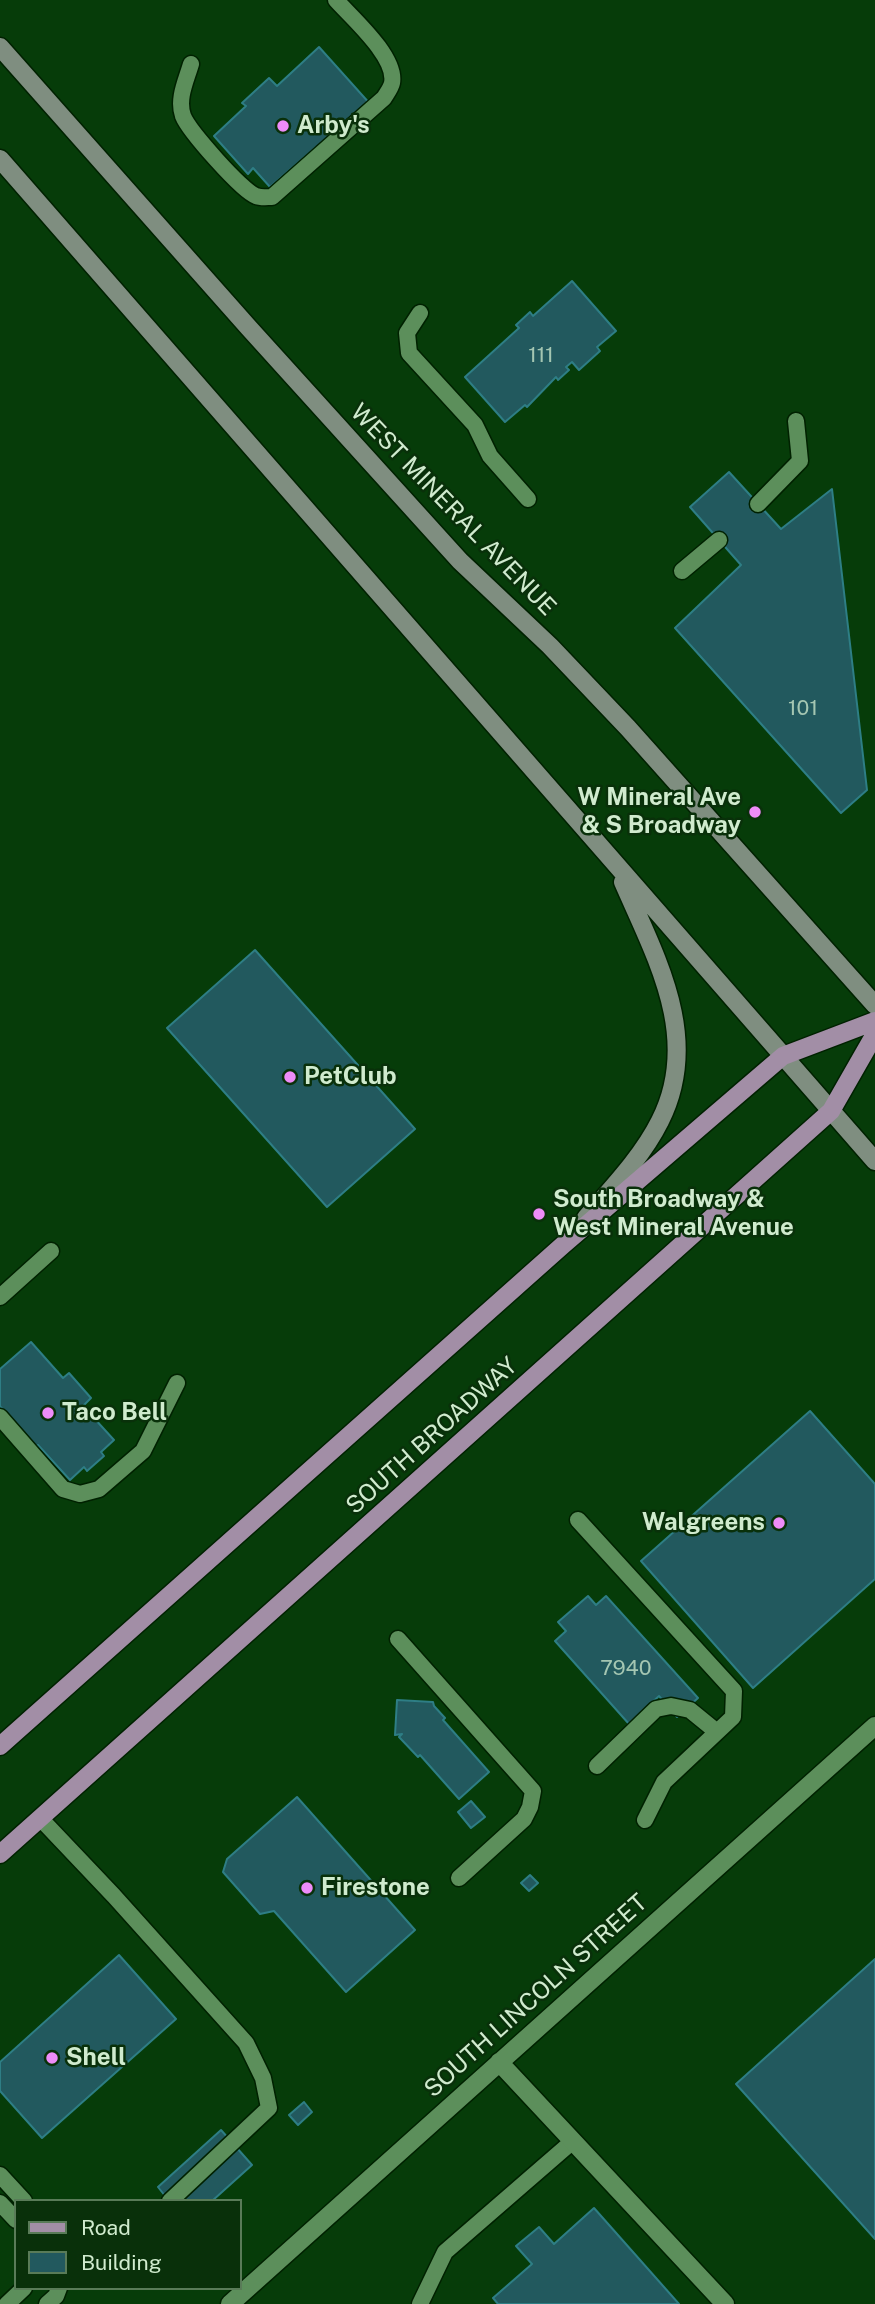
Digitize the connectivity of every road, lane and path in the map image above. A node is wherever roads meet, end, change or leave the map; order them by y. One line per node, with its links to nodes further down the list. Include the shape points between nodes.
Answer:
1 (336, 0): 3 (lane, via 382,52 391,68 392,84 384,98 272,197 258,197 246,190 183,117 180,99)
2 (0, 47): 12 (main road, WEST MINERAL AVENUE, via 460,561 628,728)
3 (191, 64)
4 (0, 159): 11 (main road)
5 (421, 313): 7 (lane, via 407,333 409,353 475,425 490,456)
6 (796, 421): 8 (lane, via 800,461)
7 (528, 499)
8 (758, 504)
9 (719, 540): 10 (lane)
10 (682, 571)
11 (617, 866): 15 (main road); 18 (main road, via 673,1006 678,1039 675,1071 665,1111 651,1138)
12 (875, 1005)
13 (875, 1021): 15 (main road)
14 (875, 1034): 16 (main road, SOUTH BROADWAY)
15 (783, 1056): 16 (main road); 18 (main road)
16 (831, 1111): 17 (main road); 29 (main road, SOUTH BROADWAY)
17 (875, 1161)
18 (563, 1245): 27 (main road)
19 (51, 1251): 20 (lane)
20 (0, 1297)
21 (177, 1384): 22 (lane, via 143,1451 99,1489 80,1494 64,1489)
22 (0, 1417)
23 (578, 1520): 26 (lane, via 734,1691 733,1717)
24 (398, 1639): 32 (lane, via 533,1791 524,1819)
25 (875, 1726): 33 (street, SOUTH LINCOLN STREET)
26 (717, 1732): 28 (lane, via 690,1710 656,1709); 30 (lane, via 664,1782)
27 (0, 1746)
28 (597, 1766)
29 (40, 1818): 31 (main road, SOUTH BROADWAY); 37 (lane, via 246,2043 263,2078 269,2108)
30 (645, 1820)
31 (0, 1854)
32 (459, 1878)
33 (499, 2062): 34 (street); 44 (street, SOUTH LINCOLN STREET)
34 (573, 2141): 45 (lane, via 446,2252); 46 (street)
35 (0, 2175): 36 (lane)
36 (22, 2199)
37 (172, 2199)
38 (0, 2203): 39 (lane)
39 (14, 2218)
40 (22, 2290): 42 (lane)
41 (58, 2290): 43 (lane)
42 (7, 2304)
43 (47, 2304)
44 (230, 2304)
45 (421, 2304)
46 (725, 2304)

